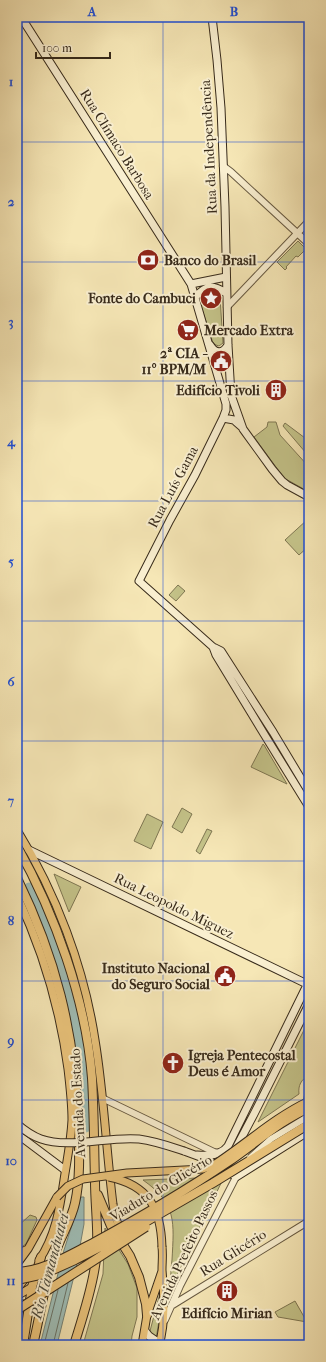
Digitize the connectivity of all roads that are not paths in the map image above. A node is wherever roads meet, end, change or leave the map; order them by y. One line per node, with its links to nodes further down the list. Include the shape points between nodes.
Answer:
1 (21, 17): 8 (main road, Rua Clímaco Barbosa)
2 (212, 17): 3 (main road, Rua da Independência)
3 (223, 166): 5 (street); 7 (main road, Rua da Independência)
4 (309, 221): 5 (street)
5 (298, 233): 6 (street); 10 (street)
6 (309, 244)
7 (226, 277): 8 (main road); 9 (main road, Rua da Independência)
8 (191, 284): 11 (main road, Rua Clímaco Barbosa)
9 (226, 293): 10 (street); 11 (main road, via 210,286); 12 (main road, Rua da Independência)
10 (238, 294): 12 (street)
11 (195, 297): 13 (main road, Rua Clímaco Barbosa)
12 (226, 307): 14 (main road, Rua da Independência)
13 (209, 344): 14 (main road, via 218,352); 15 (main road, Rua Clímaco Barbosa)
14 (228, 346): 15 (main road, Rua da Independência, via 231,395)
15 (229, 403): 16 (main road, Rua Luís Gama); 17 (main road)
16 (223, 418): 17 (main road, via 234,420); 19 (main road, Rua Luís Gama, via 139,581)
17 (243, 429): 18 (main road, via 282,481)
18 (309, 497)
19 (219, 653): 20 (main road, via 273,732); 21 (main road, via 264,734)
20 (309, 792)
21 (309, 807)
22 (17, 830): 24 (main road, Avenida do Estado)
23 (17, 846): 45 (highway, Avenida do Estado, via 32,872 54,922 74,982 86,1034 92,1077)
24 (29, 850): 27 (main road, Rua Leopoldo Miguez); 30 (main road, Avenida do Estado, via 45,881 78,966 90,1011)
25 (17, 878): 49 (highway, Avenida do Estado, via 42,932 52,961 70,1032 76,1081 79,1130 78,1181 75,1204)
26 (17, 896): 41 (main road, Avenida do Estado, via 44,962 64,1040 72,1120)
27 (308, 983): 38 (main road, via 228,1146)
28 (309, 1004): 37 (main road)
29 (309, 1092): 35 (main road)
30 (102, 1098): 38 (street); 50 (main road, Avenida do Estado, via 115,1216)
31 (309, 1101): 37 (main road, bridge, via 297,1106)
32 (309, 1108): 54 (highway, Viaduto do Glicério, bridge, via 170,1200 107,1235 37,1269)
33 (309, 1116): 40 (street, Viaduto do Glicério, bridge, via 271,1139)
34 (17, 1124): 39 (main road, bridge, via 31,1134 48,1141 138,1139 164,1144)
35 (309, 1129): 40 (highway, Viaduto do Glicério, bridge); 43 (main road)
36 (17, 1134): 41 (main road)
37 (235, 1150): 42 (main road, bridge, via 204,1169)
38 (220, 1153): 39 (main road, via 213,1156)
39 (196, 1155): 43 (main road)
40 (246, 1162): 44 (highway, Viaduto do Glicério, bridge)
41 (66, 1170): 51 (main road, Avenida do Estado, via 57,1220)
42 (103, 1176): 47 (main road, bridge, via 83,1179 68,1186 57,1198); 53 (main road, bridge, via 127,1182 151,1202 162,1230)
43 (236, 1177): 59 (street, Avenida Prefeito Passos)
44 (213, 1183): 55 (highway, Viaduto do Glicério, bridge, via 75,1260 44,1274); 60 (highway, bridge)
45 (95, 1187): 50 (highway, via 104,1213); 67 (highway, Avenida do Estado, via 96,1265)
46 (309, 1221): 59 (street, Rua Glicério)
47 (29, 1246): 48 (main road); 52 (main road)
48 (17, 1254)
49 (54, 1255): 56 (highway); 66 (highway, Avenida do Estado)
50 (130, 1256): 61 (highway, via 143,1290)
51 (41, 1257): 56 (highway, Avenida do Estado); 57 (main road)
52 (17, 1264)
53 (162, 1268): 61 (main road); 62 (main road)
54 (17, 1272)
55 (17, 1280)
56 (32, 1287): 58 (main road); 65 (highway, Avenida do Estado)
57 (17, 1289)
58 (17, 1296)
59 (170, 1307): 62 (street, Avenida Prefeito Passos)
60 (17, 1310)
61 (147, 1315): 63 (main road)
62 (163, 1324): 64 (main road, Avenida Prefeito Passos)
63 (145, 1331): 64 (main road); 68 (main road)
64 (160, 1344)
65 (23, 1345)
66 (33, 1345)
67 (74, 1345)
68 (142, 1345)

